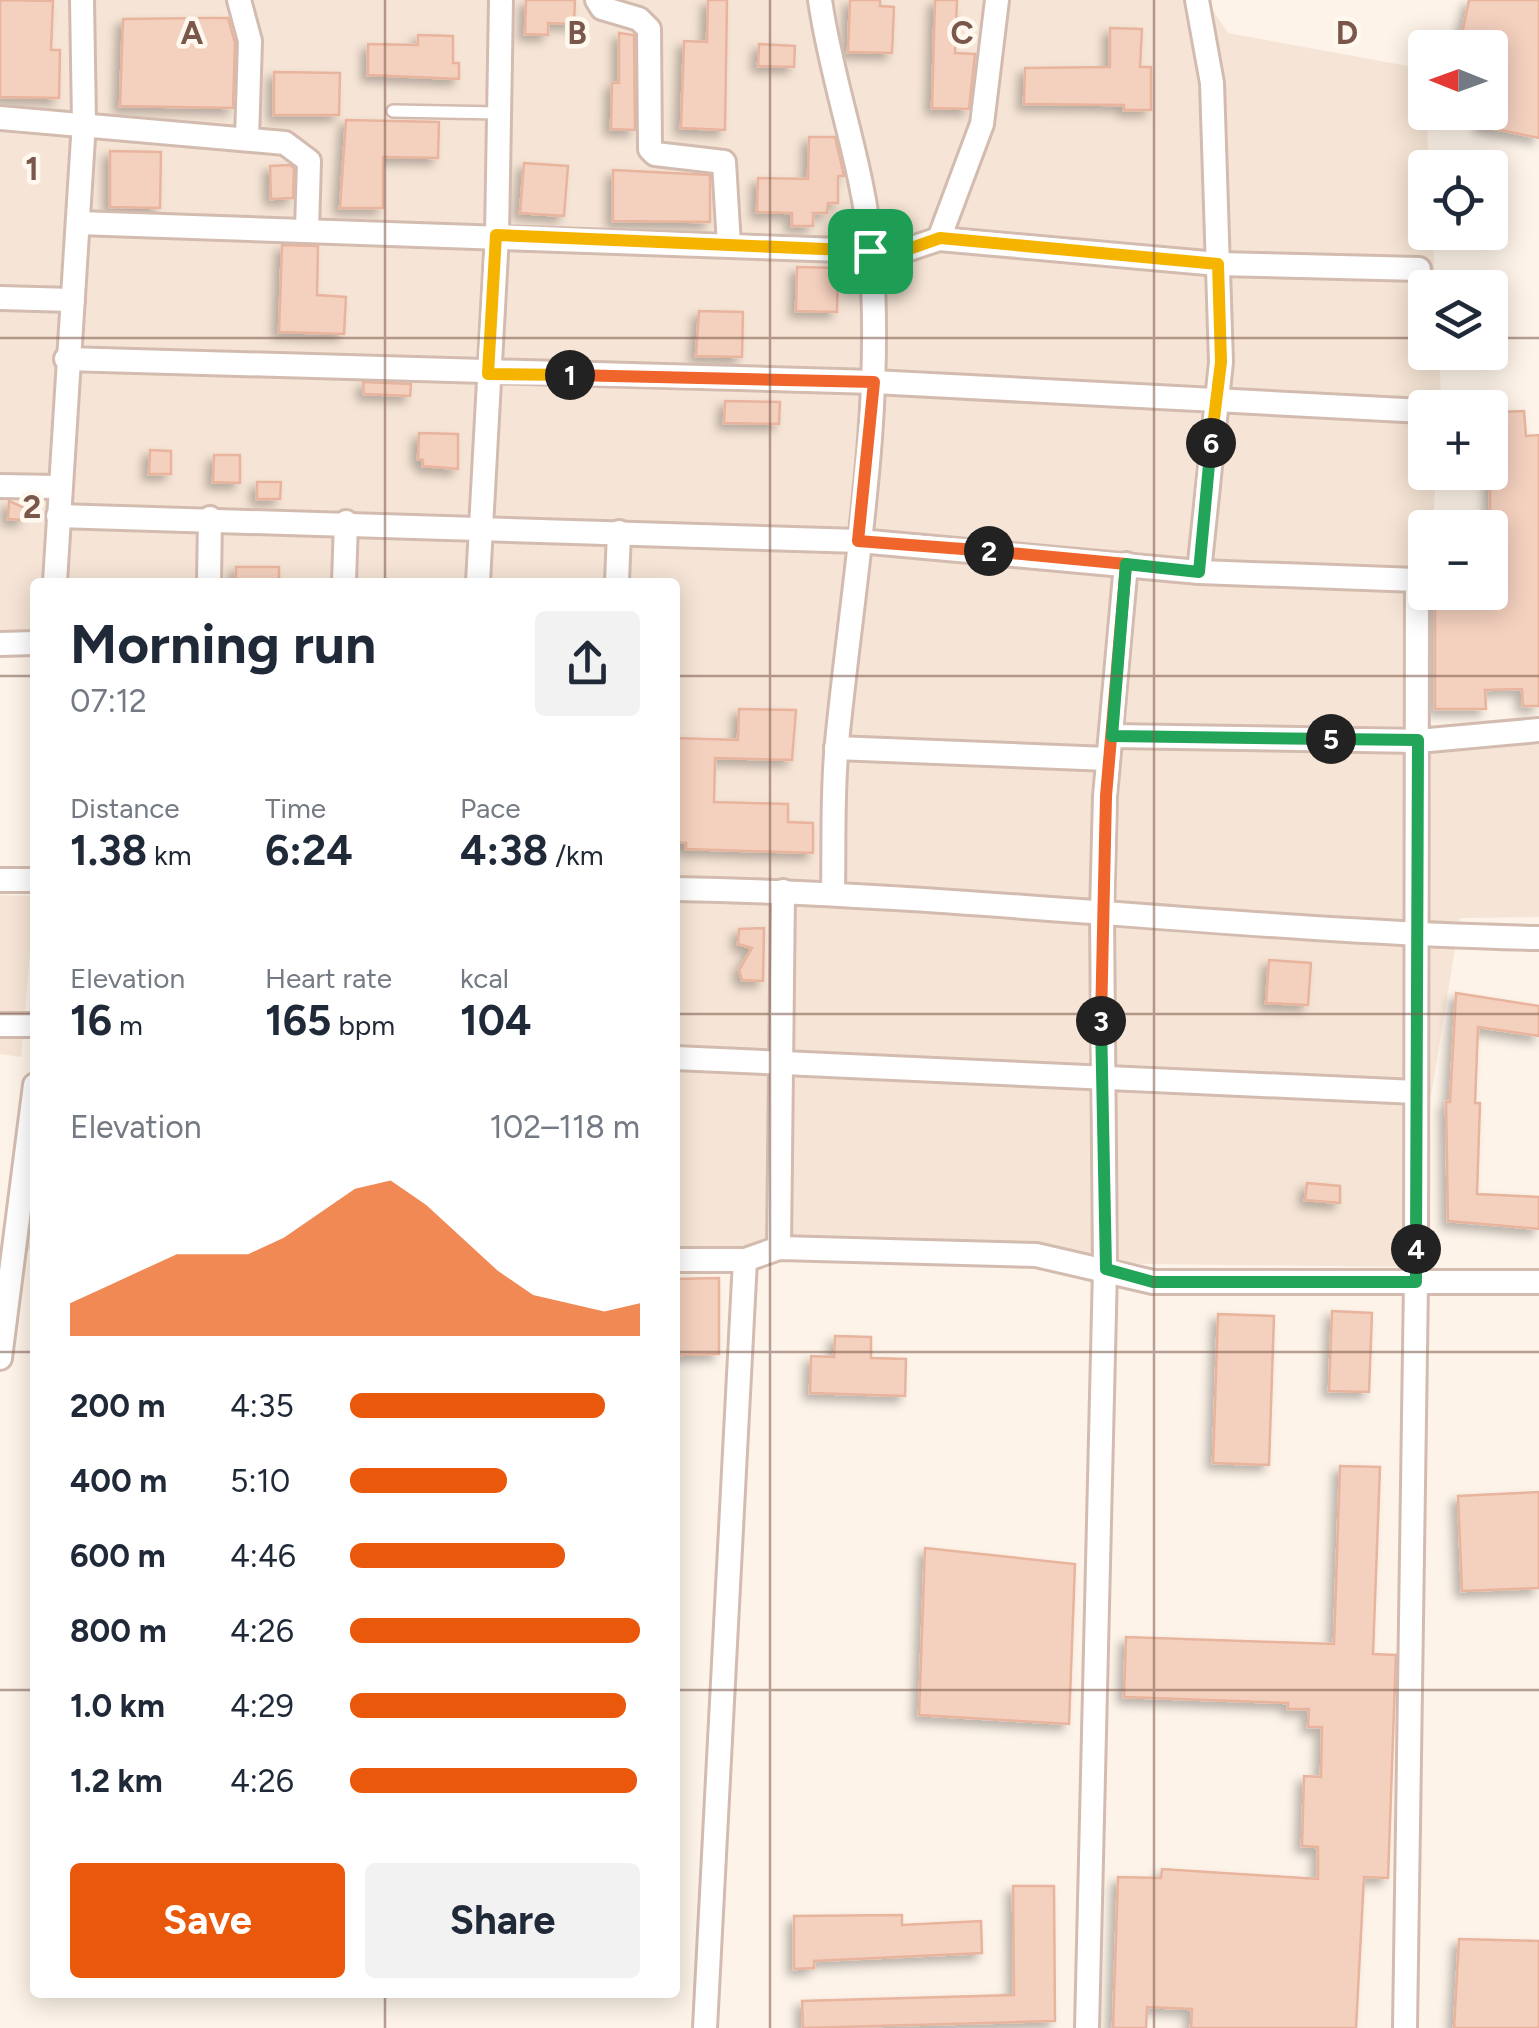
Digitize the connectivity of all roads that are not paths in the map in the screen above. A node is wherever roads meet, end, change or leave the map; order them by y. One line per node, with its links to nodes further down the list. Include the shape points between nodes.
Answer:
1 (82, 0): 11 (street)
2 (239, 0): 12 (street, via 250,40)
3 (502, 0): 9 (street)
4 (597, 0): 17 (street, via 649,29 650,149 724,162)
5 (820, 0): 18 (street)
6 (997, 0): 16 (street, via 982,124)
7 (1198, 0): 19 (street, via 1212,83)
8 (393, 111): 9 (lane)
9 (499, 113): 15 (street)
10 (0, 118): 11 (street)
11 (84, 122): 12 (street); 13 (street)
12 (247, 139): 14 (street, via 285,143 309,161)
13 (79, 223): 14 (street); 22 (street)
14 (306, 230): 15 (street)
15 (496, 235): 17 (street); 24 (street)
16 (940, 238): 18 (street, via 906,250); 19 (street)
17 (729, 245): 18 (street)
18 (870, 251): 25 (street)
19 (1218, 264): 20 (street); 26 (street)
20 (1419, 269)
21 (0, 298): 22 (street)
22 (73, 300): 23 (street)
23 (66, 359): 24 (street); 29 (street)
24 (488, 374): 25 (street); 33 (street)
25 (874, 382): 26 (street); 35 (street)
26 (1216, 403): 27 (street); 37 (street)
27 (1408, 409)
28 (0, 486): 29 (street)
29 (58, 487): 30 (street)
30 (58, 516): 31 (street); 38 (street)
31 (210, 518): 32 (street); 39 (street)
32 (346, 522): 33 (street); 40 (street)
33 (480, 526): 34 (street); 41 (street)
34 (619, 532): 35 (street); 42 (street)
35 (858, 541): 36 (street); 47 (street)
36 (1126, 564): 37 (street); 48 (street)
37 (1199, 572): 46 (street, via 1417,580)
38 (56, 578)
39 (208, 578)
40 (344, 578)
41 (478, 578)
42 (617, 578)
43 (30, 643): 44 (street)
44 (0, 644)
45 (1539, 730): 46 (street)
46 (1418, 740): 48 (street); 55 (street)
47 (836, 748): 48 (street); 53 (street)
48 (1110, 748): 54 (street)
49 (0, 880): 50 (street)
50 (30, 880)
51 (680, 889): 52 (street)
52 (783, 891): 53 (street); 60 (street)
53 (833, 893): 54 (street)
54 (1102, 912): 55 (street); 61 (street)
55 (1415, 936): 56 (street); 62 (street)
56 (1539, 938)
57 (0, 1025): 58 (street)
58 (30, 1025)
59 (680, 1058): 60 (street)
60 (780, 1060): 61 (street); 64 (street)
61 (1101, 1079): 62 (street); 68 (street)
62 (1416, 1092): 69 (street)
63 (30, 1177): 65 (street)
64 (779, 1248): 67 (street); 68 (street, via 1036,1256)
65 (26, 1250): 71 (street)
66 (680, 1260): 67 (street)
67 (745, 1260): 72 (street)
68 (1106, 1269): 69 (street, via 1153,1282); 73 (street)
69 (1416, 1282): 70 (street); 74 (street)
70 (1539, 1282)
71 (0, 1358)
72 (706, 2028)
73 (1087, 2028)
74 (1405, 2028)

